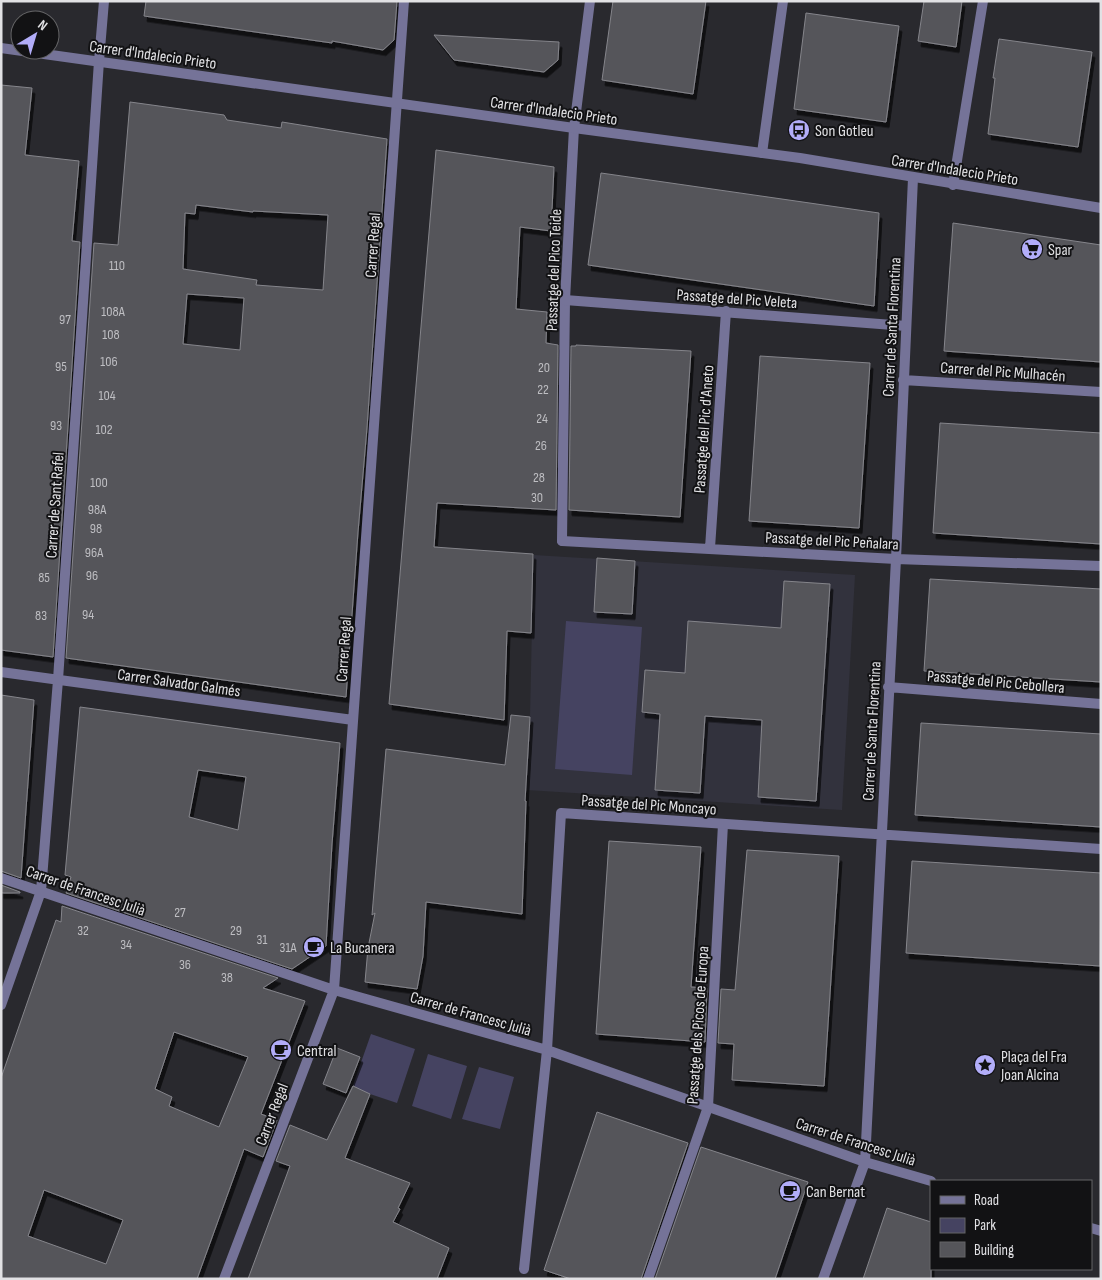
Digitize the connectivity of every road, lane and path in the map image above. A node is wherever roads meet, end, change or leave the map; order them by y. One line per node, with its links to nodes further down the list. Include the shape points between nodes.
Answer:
1 (104, 1): 7 (street, Carrer de Sant Rafel)
2 (404, 1): 8 (street, Carrer Regal)
3 (590, 1): 9 (street, Passatge del Pico Teide)
4 (783, 1): 10 (street)
5 (983, 1): 12 (street)
6 (1, 48): 7 (street, Carrer d'Indalecio Prieto)
7 (99, 62): 8 (street, Carrer d'Indalecio Prieto); 24 (street, Carrer de Sant Rafel)
8 (396, 104): 9 (street, Carrer d'Indalecio Prieto); 27 (street, Carrer Regal)
9 (574, 128): 10 (street, Carrer d'Indalecio Prieto); 14 (street, Passatge del Pico Teide)
10 (762, 153): 11 (street, Carrer d'Indalecio Prieto)
11 (913, 178): 12 (street, Carrer d'Indalecio Prieto); 16 (street, Carrer de Santa Florentina)
12 (953, 185): 13 (street, Carrer d'Indalecio Prieto)
13 (1101, 208)
14 (565, 300): 15 (street, Passatge del Pic Veleta); 19 (street, Passatge del Pico Teide)
15 (726, 312): 16 (street, Passatge del Pic Veleta); 20 (street, Passatge del Pic d'Aneto)
16 (906, 326): 17 (street, Carrer de Santa Florentina)
17 (903, 380): 18 (street, Carrer del Pic Mulhacén); 21 (street, Carrer de Santa Florentina)
18 (1101, 392)
19 (562, 541): 20 (street, Passatge del Pic Peñalara)
20 (710, 548): 21 (street, Passatge del Pic Peñalara)
21 (896, 559): 22 (street, Passatge del Pic Peñalara); 25 (street, Carrer de Santa Florentina)
22 (1101, 566)
23 (1, 672): 24 (street, Carrer Salvador Galmés)
24 (58, 680): 27 (street, Carrer Salvador Galmés); 32 (street, Carrer de Sant Rafel)
25 (888, 687): 26 (street, Passatge del Pic Cebollera); 29 (street, Carrer de Santa Florentina)
26 (1101, 704)
27 (354, 720): 33 (street, Carrer Regal)
28 (723, 824): 29 (street, Passatge del Pic Moncayo); 35 (street, Passatge del Pic Moncayo, via 561,813); 36 (street, Passatge dels Picos de Europa)
29 (881, 835): 30 (street, Passatge del Pic Moncayo); 37 (street, Carrer de Santa Florentina)
30 (1101, 849)
31 (1, 878): 32 (street, Carrer de Francesc Julià)
32 (41, 891): 33 (street, Carrer de Francesc Julià); 34 (street, Carrer de Sant Rafel)
33 (334, 990): 35 (street, Carrer de Francesc Julià); 40 (street, Carrer Regal)
34 (1, 1004)
35 (547, 1050): 36 (street, Carrer de Francesc Julià); 39 (street, Passatge del Pic Moncayo)
36 (708, 1107): 37 (street, Carrer de Francesc Julià); 41 (street, Passatge dels Picos de Europa)
37 (865, 1162): 38 (street, Carrer de Francesc Julià); 42 (street, Carrer de Santa Florentina)
38 (930, 1180)
39 (524, 1269)
40 (224, 1279)
41 (648, 1279)
42 (823, 1279)

